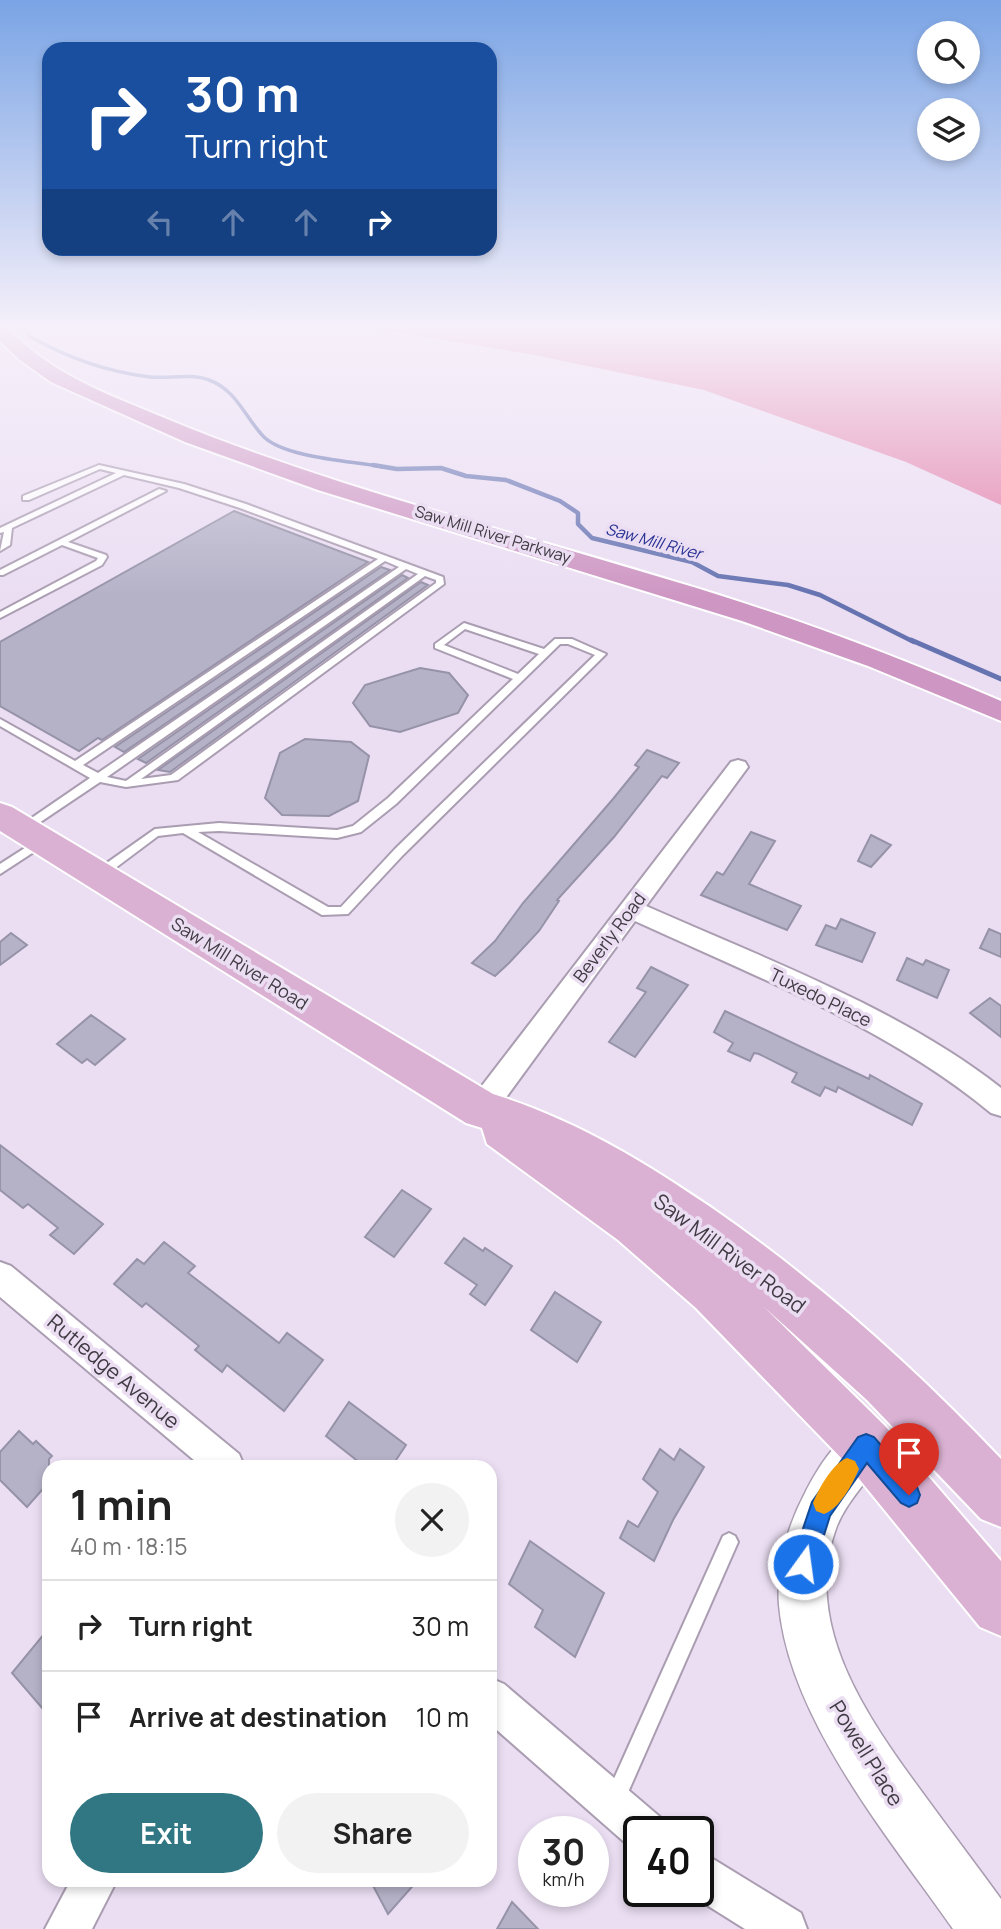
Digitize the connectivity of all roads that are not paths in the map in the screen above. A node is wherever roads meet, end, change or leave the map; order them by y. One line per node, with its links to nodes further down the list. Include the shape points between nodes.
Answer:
1 (121, 416): 20 (highway, Saw Mill River Parkway, via 183,444 280,478 760,629 892,678)
2 (144, 416): 18 (highway, Saw Mill River Parkway, via 327,484 742,611 875,659)
3 (123, 473): 5 (lane, via 99,467); 6 (lane); 10 (lane, via 243,506)
4 (162, 491): 7 (lane)
5 (26, 498)
6 (4, 529): 8 (lane, via 6,545)
7 (61, 542): 9 (lane); 13 (lane)
8 (0, 550)
9 (95, 552): 11 (lane); 15 (lane, via 103,557 99,563)
10 (384, 558): 12 (lane); 21 (lane)
11 (80, 560)
12 (405, 566): 14 (lane); 23 (lane)
13 (0, 573)
14 (425, 573): 24 (lane); 24 (lane, via 440,579 440,584 174,778)
15 (0, 615)
16 (546, 653): 17 (lane); 17 (lane, via 464,626 438,646); 26 (lane, via 558,641 569,641 601,654 344,911 326,912)
17 (520, 678): 26 (lane, via 357,829 337,834 219,827)
18 (1001, 712)
19 (0, 722): 21 (lane)
20 (1001, 726)
21 (76, 765): 23 (lane)
22 (738, 767): 29 (street, Beverly Road)
23 (98, 778): 24 (lane); 25 (lane)
24 (126, 784)
25 (22, 829): 27 (lane); 28 (main road, Saw Mill River Road)
26 (186, 830): 28 (lane, via 155,834)
27 (0, 870)
28 (98, 875): 31 (main road, Saw Mill River Road)
29 (630, 909): 30 (street, Tuxedo Place, via 933,1052); 31 (street, Beverly Road)
30 (1001, 1104)
31 (481, 1109): 33 (main road, Saw Mill River Road, via 573,1145 696,1223 782,1289); 34 (main road, Saw Mill River Road, via 713,1290)
32 (0, 1277): 35 (street, Rutledge Avenue)
33 (919, 1412): 36 (main road); 37 (main road)
34 (866, 1445): 39 (main road, Saw Mill River Road); 47 (street, Powell Place, via 833,1489 813,1527 803,1564 809,1636 831,1698 851,1735)
35 (220, 1460)
36 (1001, 1486)
37 (1001, 1499)
38 (729, 1542): 41 (lane)
39 (1001, 1606)
40 (497, 1704): 41 (street)
41 (612, 1806): 42 (street)
42 (625, 1816)
43 (714, 1884): 46 (street)
44 (91, 1887): 45 (street)
45 (67, 1929)
46 (785, 1929)
47 (988, 1929)

